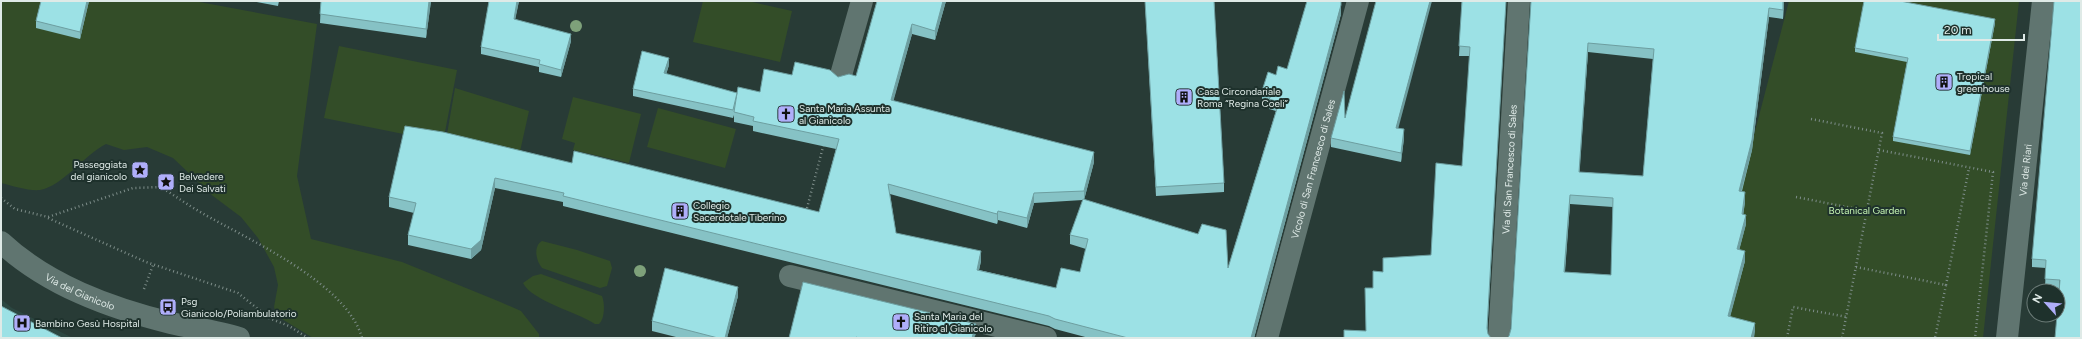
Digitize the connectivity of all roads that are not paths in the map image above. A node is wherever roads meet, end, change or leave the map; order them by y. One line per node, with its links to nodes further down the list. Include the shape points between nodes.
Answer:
1 (862, 1): 5 (street)
2 (1358, 1): 10 (street, Vicolo di San Francesco di Sales)
3 (1519, 1): 11 (street, Via di San Francesco di Sales)
4 (2043, 1): 12 (street, Via dei Riari)
5 (841, 74)
6 (1, 242): 8 (street, Via del Gianicolo, via 41,273 94,298 171,323)
7 (790, 276): 9 (street)
8 (239, 338)
9 (1046, 338)
10 (1267, 338)
11 (1499, 338)
12 (2007, 338)

